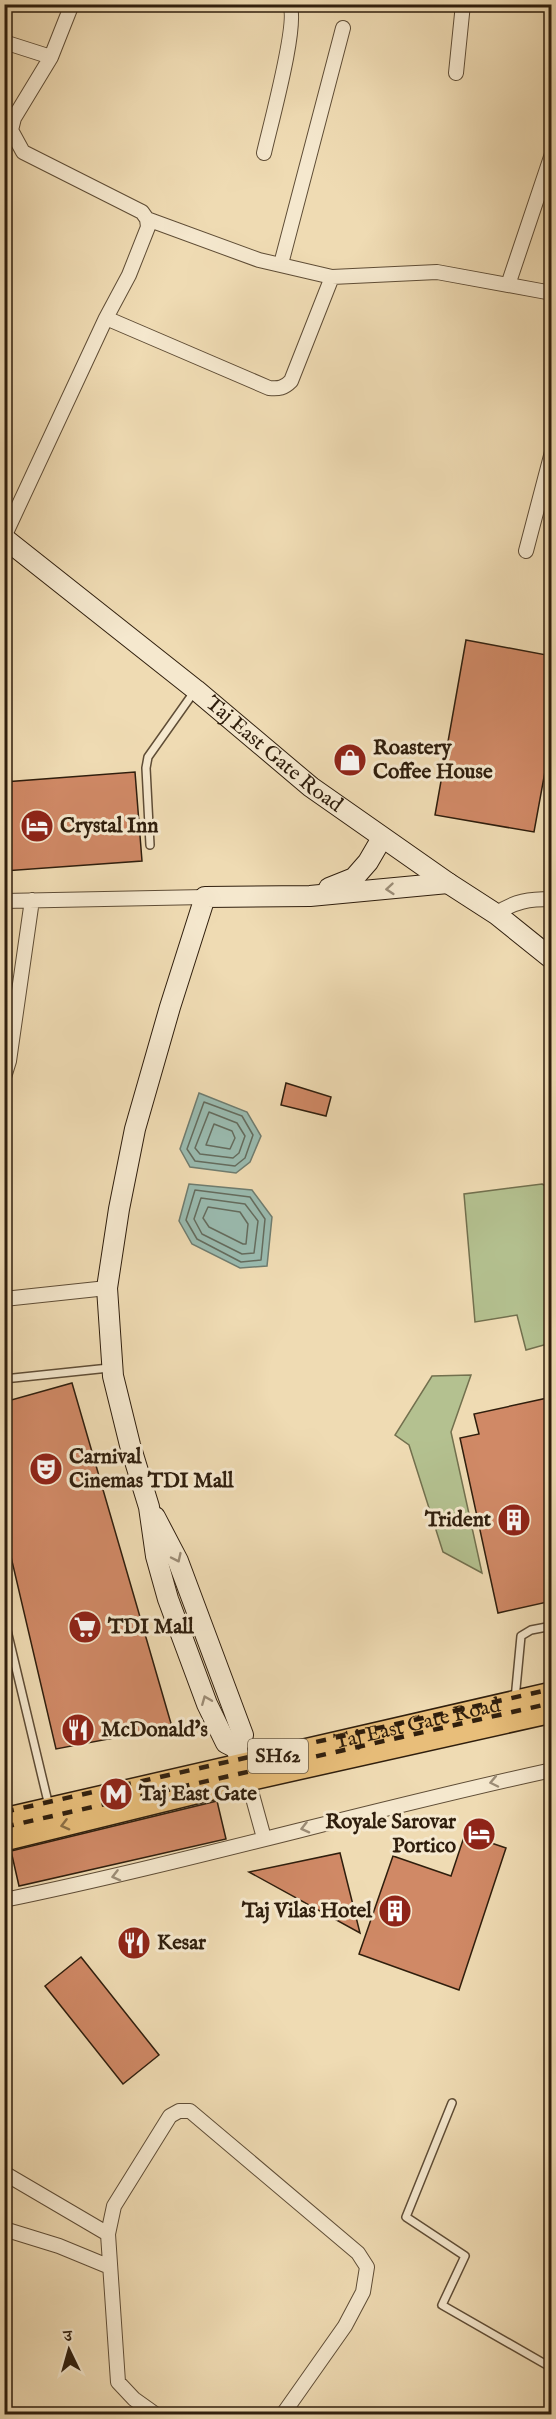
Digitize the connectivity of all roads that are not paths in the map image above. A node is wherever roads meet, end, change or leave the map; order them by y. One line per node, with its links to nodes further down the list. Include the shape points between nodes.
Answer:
1 (72, 4): 6 (street)
2 (289, 4): 8 (street, via 293,20)
3 (463, 4): 7 (street)
4 (343, 28): 11 (street)
5 (4, 42): 6 (street)
6 (51, 57): 10 (street, via 15,118 11,130 18,146 131,206)
7 (456, 73)
8 (264, 153)
9 (552, 154): 13 (street)
10 (147, 219): 11 (street, via 259,260); 15 (street, via 146,234)
11 (281, 264): 12 (street)
12 (332, 278): 13 (street, via 437,272); 15 (street, via 291,381 278,389)
13 (508, 285): 14 (street)
14 (552, 293)
15 (106, 318): 17 (street)
16 (552, 452): 18 (street)
17 (4, 537): 19 (main road, Taj East Gate Road)
18 (526, 551)
19 (196, 690): 20 (main road, Taj East Gate Road, via 311,787); 21 (lane, via 148,757)
20 (382, 838): 22 (main road, Taj East Gate Road); 23 (main road, via 354,878)
21 (150, 845)
22 (448, 884): 23 (main road, one-way to 23); 28 (main road, Taj East Gate Road)
23 (310, 896): 24 (main road)
24 (205, 897): 26 (street); 32 (main road, via 135,1129)
25 (552, 899): 28 (street, via 508,905)
26 (32, 900): 27 (street); 30 (street)
27 (4, 901)
28 (496, 914): 29 (main road, Taj East Gate Road)
29 (552, 959)
30 (7, 1062): 31 (street)
31 (4, 1077)
32 (106, 1288): 33 (street); 34 (main road)
33 (4, 1299)
34 (112, 1368): 35 (lane); 41 (main road, via 149,1507 156,1556 177,1624 212,1713 226,1743)
35 (4, 1379)
36 (4, 1618): 43 (lane)
37 (552, 1626): 39 (lane, via 521,1636)
38 (552, 1693): 39 (main road, Taj East Gate Road / SH62)
39 (515, 1702): 41 (main road, Taj East Gate Road / SH62)
40 (552, 1712): 41 (main road, SH62)
41 (242, 1764): 43 (main road, Taj East Gate Road / SH62); 45 (street); 46 (main road, SH62, one-way to 46)
42 (552, 1770): 45 (street, one-way to 45)
43 (49, 1809): 44 (main road, Taj East Gate Road / SH62)
44 (4, 1819)
45 (264, 1838): 47 (street, one-way to 47)
46 (4, 1840)
47 (4, 1900)
48 (452, 2103): 53 (lane, via 406,2217 465,2256 442,2305)
49 (4, 2173): 51 (street)
50 (4, 2229): 52 (street)
51 (108, 2234): 52 (street); 55 (street, via 114,2206 170,2116 190,2111 358,2253 367,2267 363,2292 345,2326)
52 (110, 2267): 54 (street, via 118,2382)
53 (552, 2368)
54 (155, 2415)
55 (283, 2415)

